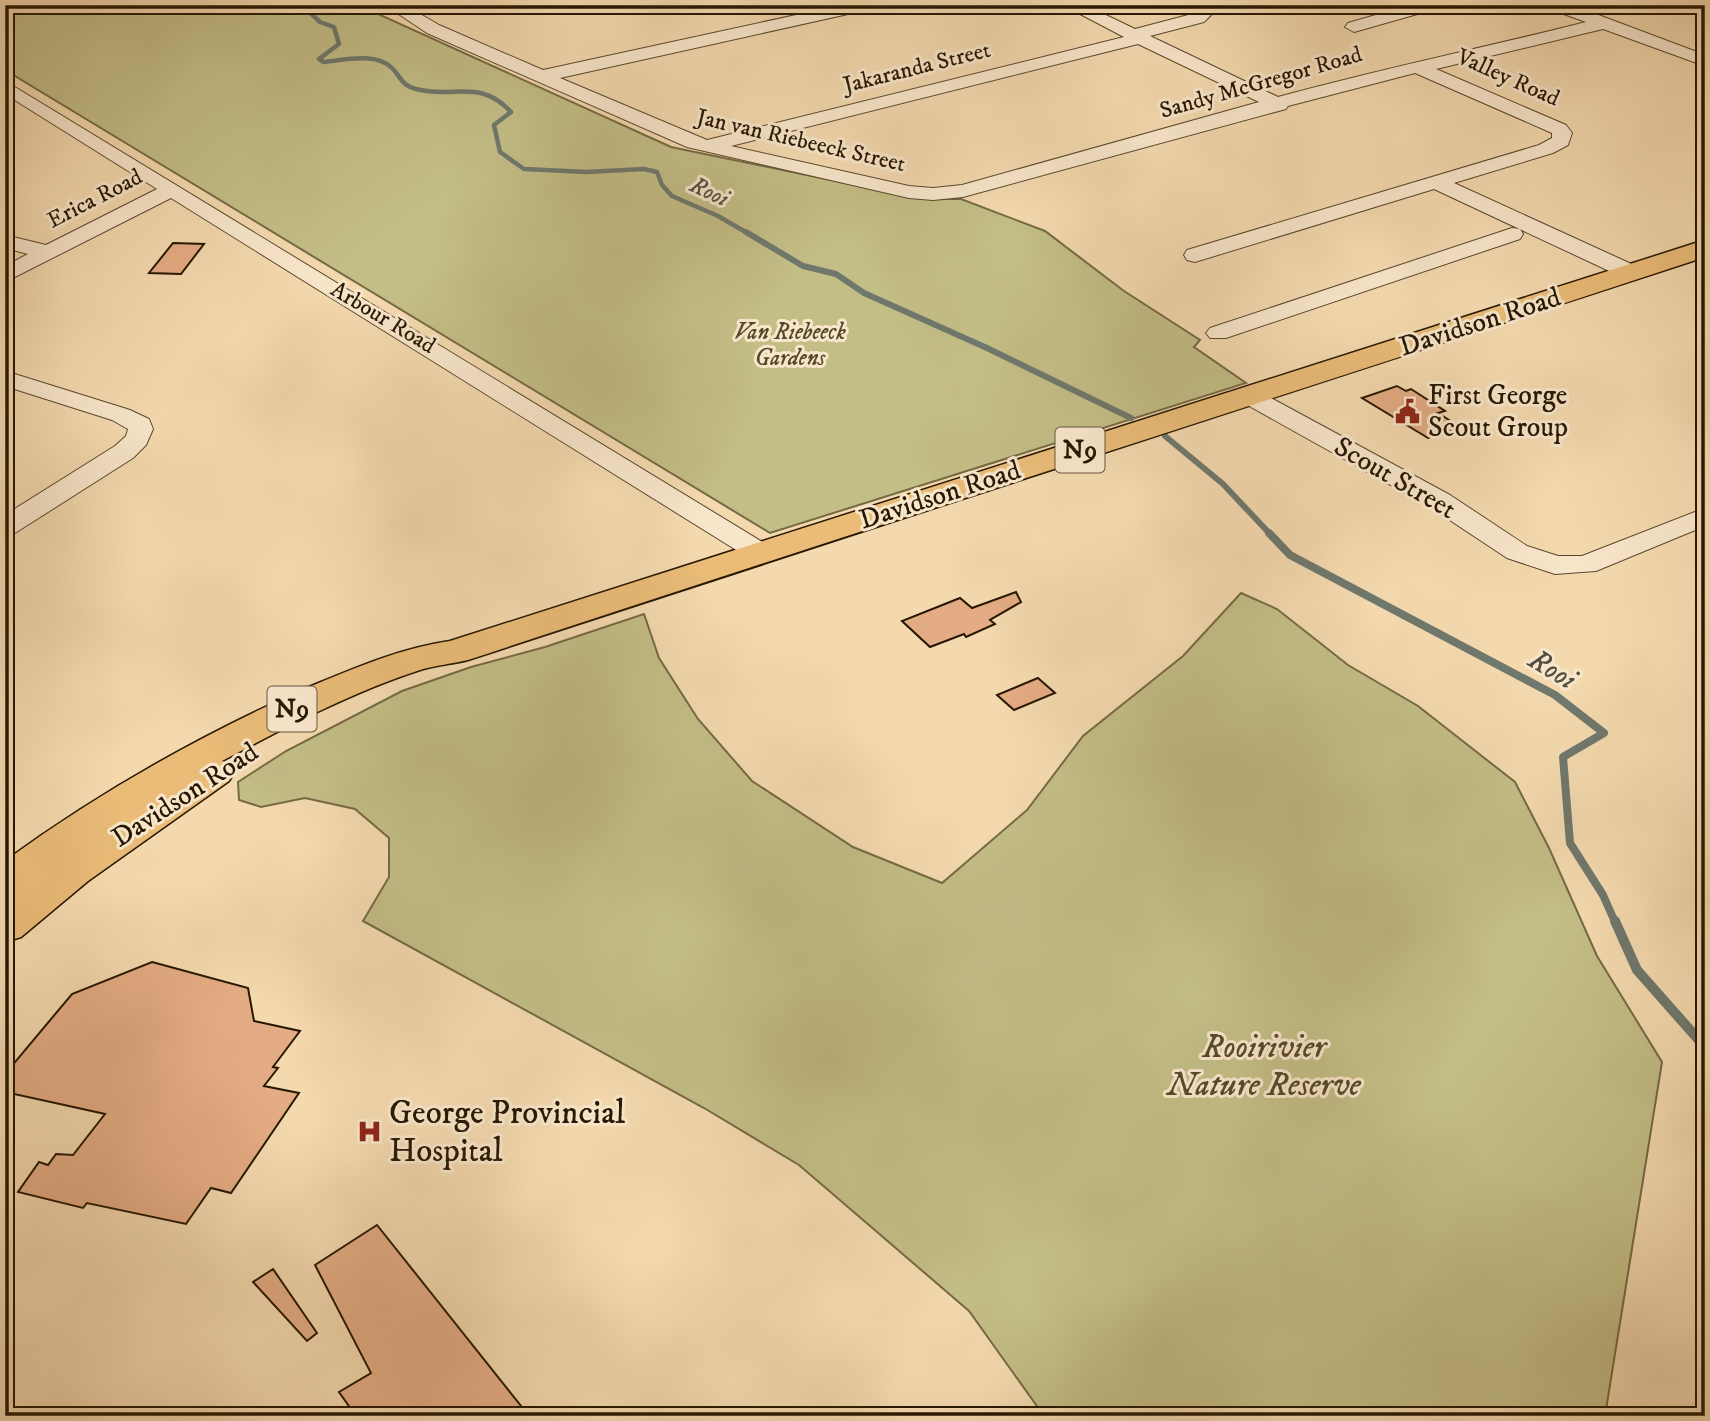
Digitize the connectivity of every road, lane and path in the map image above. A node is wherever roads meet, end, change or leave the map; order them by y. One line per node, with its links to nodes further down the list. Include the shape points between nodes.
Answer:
1 (393, 5): 13 (street, Jan van Riebeeck Street, via 426,26)
2 (866, 5): 7 (street)
3 (1071, 5): 10 (street)
4 (1194, 5): 10 (street, Jakaranda Street, via 1203,14 1198,18)
5 (1429, 5): 9 (street)
6 (1556, 5): 8 (street)
7 (831, 8): 13 (street)
8 (1604, 23): 11 (street); 12 (street, Sandy McGregor Road)
9 (1354, 27)
10 (1138, 37): 15 (street); 16 (street, Jakaranda Street)
11 (1705, 61)
12 (1417, 68): 15 (street, Sandy McGregor Road); 17 (street, Valley Road, via 1520,110 1562,133 1561,141 1546,149)
13 (543, 76): 16 (street, Jan van Riebeeck Street)
14 (5, 86): 18 (street, Arbour Road)
15 (1279, 105): 19 (street, Sandy McGregor Road, via 963,191)
16 (705, 146): 19 (street, Jan van Riebeeck Street)
17 (1435, 182): 24 (street, Valley Road); 25 (street)
18 (172, 189): 23 (street, Erica Road); 32 (street, Arbour Road)
19 (933, 194)
20 (1512, 234): 27 (street)
21 (5, 241): 23 (street)
22 (1705, 248): 25 (highway, Davidson Road / N9)
23 (48, 253): 26 (street, Erica Road)
24 (1195, 255)
25 (1630, 272): 29 (highway, Davidson Road / N9)
26 (5, 275)
27 (1218, 333)
28 (5, 377): 31 (street, via 121,415 140,424 141,429 124,452)
29 (1251, 397): 30 (street, Scout Street, via 1538,561 1586,565); 32 (highway, Davidson Road / N9)
30 (1705, 516)
31 (5, 527)
32 (759, 552): 33 (highway, Davidson Road / N9)
33 (454, 652): 34 (highway, Davidson Road / N9, via 376,673 232,738 139,791); 35 (highway, Davidson Road / N9, via 343,703 234,761 88,859)
34 (5, 883)
35 (5, 926)

